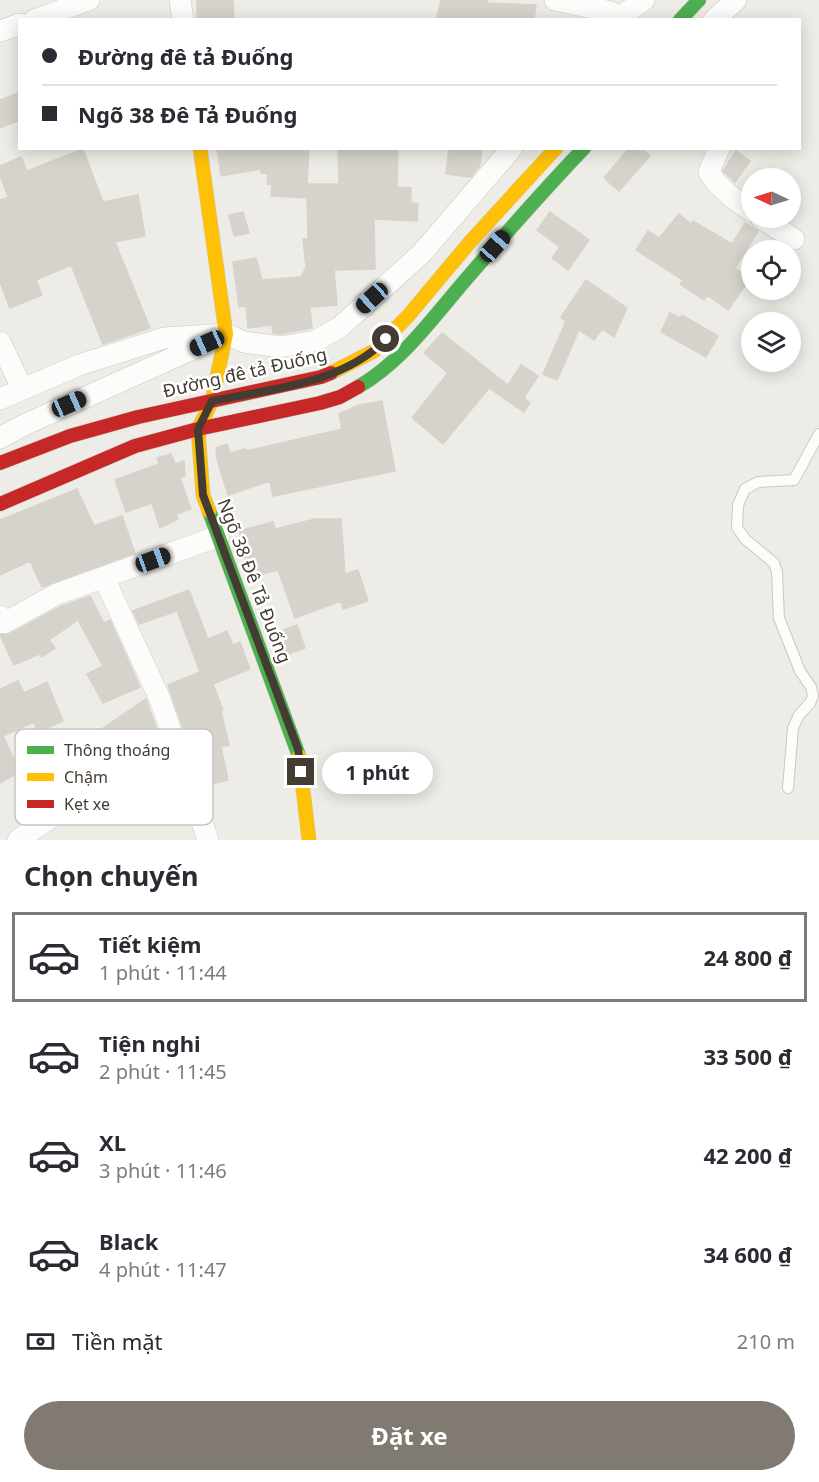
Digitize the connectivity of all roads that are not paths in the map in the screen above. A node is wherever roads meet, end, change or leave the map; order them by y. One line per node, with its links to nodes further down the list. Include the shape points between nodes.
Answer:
1 (89, 0): 8 (street)
2 (180, 0): 9 (street)
3 (555, 0): 7 (street)
4 (644, 0): 7 (street)
5 (699, 0): 10 (street)
6 (736, 0): 11 (street)
7 (617, 13)
8 (40, 18)
9 (183, 18)
10 (682, 18)
11 (716, 18)
12 (18, 25): 13 (street)
13 (0, 31)
14 (200, 150): 22 (street)
15 (510, 150): 22 (street, via 421,254 340,327 315,341 285,347 244,342)
16 (554, 150): 26 (street, Đường đê tả Đuống, via 374,351 321,377)
17 (582, 150): 27 (street, via 407,348 377,376 340,397 320,403)
18 (718, 150): 19 (street, via 709,171)
19 (741, 205)
20 (777, 228): 21 (street)
21 (794, 239)
22 (226, 334): 24 (street, via 164,338); 26 (street); 29 (street)
23 (0, 342): 24 (street)
24 (22, 388): 25 (street)
25 (0, 399)
26 (212, 401): 27 (street); 30 (street, Đường đê tả Đuống, via 61,439)
27 (198, 429): 31 (street, via 135,446); 32 (street, Ngõ 38 Đê Tả Đuống, via 203,495)
28 (819, 434): 36 (lane, via 794,480 758,482 745,489 738,505 737,527 745,539 774,563 779,618 813,696 793,728)
29 (0, 438)
30 (0, 464)
31 (0, 504)
32 (219, 536): 33 (street); 41 (street, Ngõ 38 Đê Tả Đuống, via 298,749)
33 (104, 578): 34 (street, via 57,594); 35 (street)
34 (2, 620)
35 (170, 729)
36 (788, 788)
37 (203, 825): 40 (street)
38 (42, 832): 39 (street)
39 (18, 840)
40 (208, 840)
41 (309, 840)

